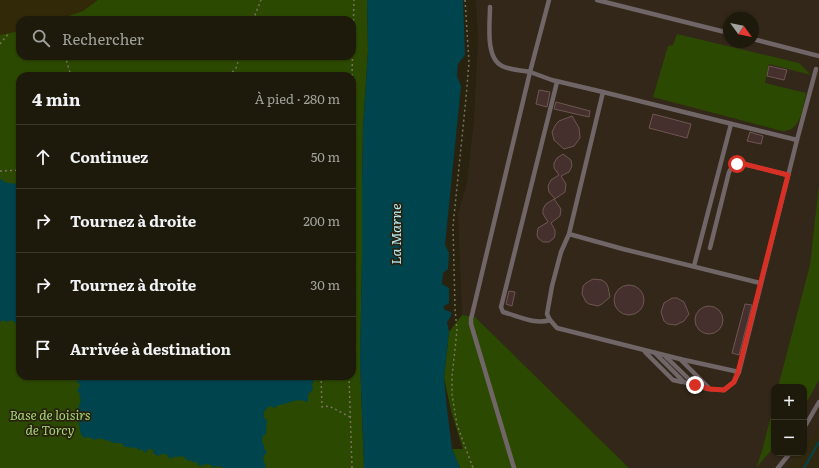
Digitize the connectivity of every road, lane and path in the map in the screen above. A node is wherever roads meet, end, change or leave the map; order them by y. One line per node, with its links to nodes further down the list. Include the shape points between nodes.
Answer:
1 (261, 0): 7 (path)
2 (354, 0): 8 (path)
3 (465, 0): 49 (path, via 469,62 453,226 454,309 457,330 452,389 457,425)
4 (550, 0): 21 (lane)
5 (597, 0): 9 (lane)
6 (490, 8): 21 (lane, via 490,45 497,62 502,66)
7 (255, 16)
8 (354, 16)
9 (723, 32)
10 (9, 33): 12 (path)
11 (759, 41): 13 (lane)
12 (0, 44)
13 (819, 56)
14 (66, 60): 18 (path)
15 (239, 60): 19 (path)
16 (352, 60): 20 (path)
17 (816, 69): 25 (lane)
18 (70, 72)
19 (232, 72)
20 (352, 72)
21 (530, 72): 22 (lane); 50 (lane, via 470,319)
22 (557, 82): 23 (lane); 33 (lane, via 501,307 503,312 537,322)
23 (603, 92): 24 (lane); 29 (lane)
24 (731, 124): 25 (lane); 31 (lane)
25 (797, 140): 28 (lane)
26 (16, 170): 27 (path)
27 (0, 171)
28 (788, 175): 30 (lane, via 740,163 733,165); 32 (lane)
29 (569, 234): 31 (lane); 33 (lane, via 561,252 552,286 547,314)
30 (710, 248)
31 (694, 266): 32 (lane)
32 (760, 283): 38 (lane)
33 (550, 320): 34 (lane, via 557,328)
34 (644, 351): 35 (lane); 41 (lane, via 673,380)
35 (655, 353): 36 (lane); 41 (lane)
36 (665, 356): 37 (lane); 42 (lane)
37 (680, 359): 38 (lane); 43 (lane)
38 (738, 372): 43 (lane, via 734,382 724,390)
39 (321, 380): 45 (path, via 322,407 329,406)
40 (350, 380): 45 (path)
41 (684, 382): 42 (lane)
42 (695, 385): 43 (lane)
43 (710, 389)
44 (819, 402): 46 (lane)
45 (350, 417): 48 (path)
46 (807, 423)
47 (788, 456): 51 (lane)
48 (352, 468)
49 (473, 468)
50 (514, 468)
51 (778, 468)

